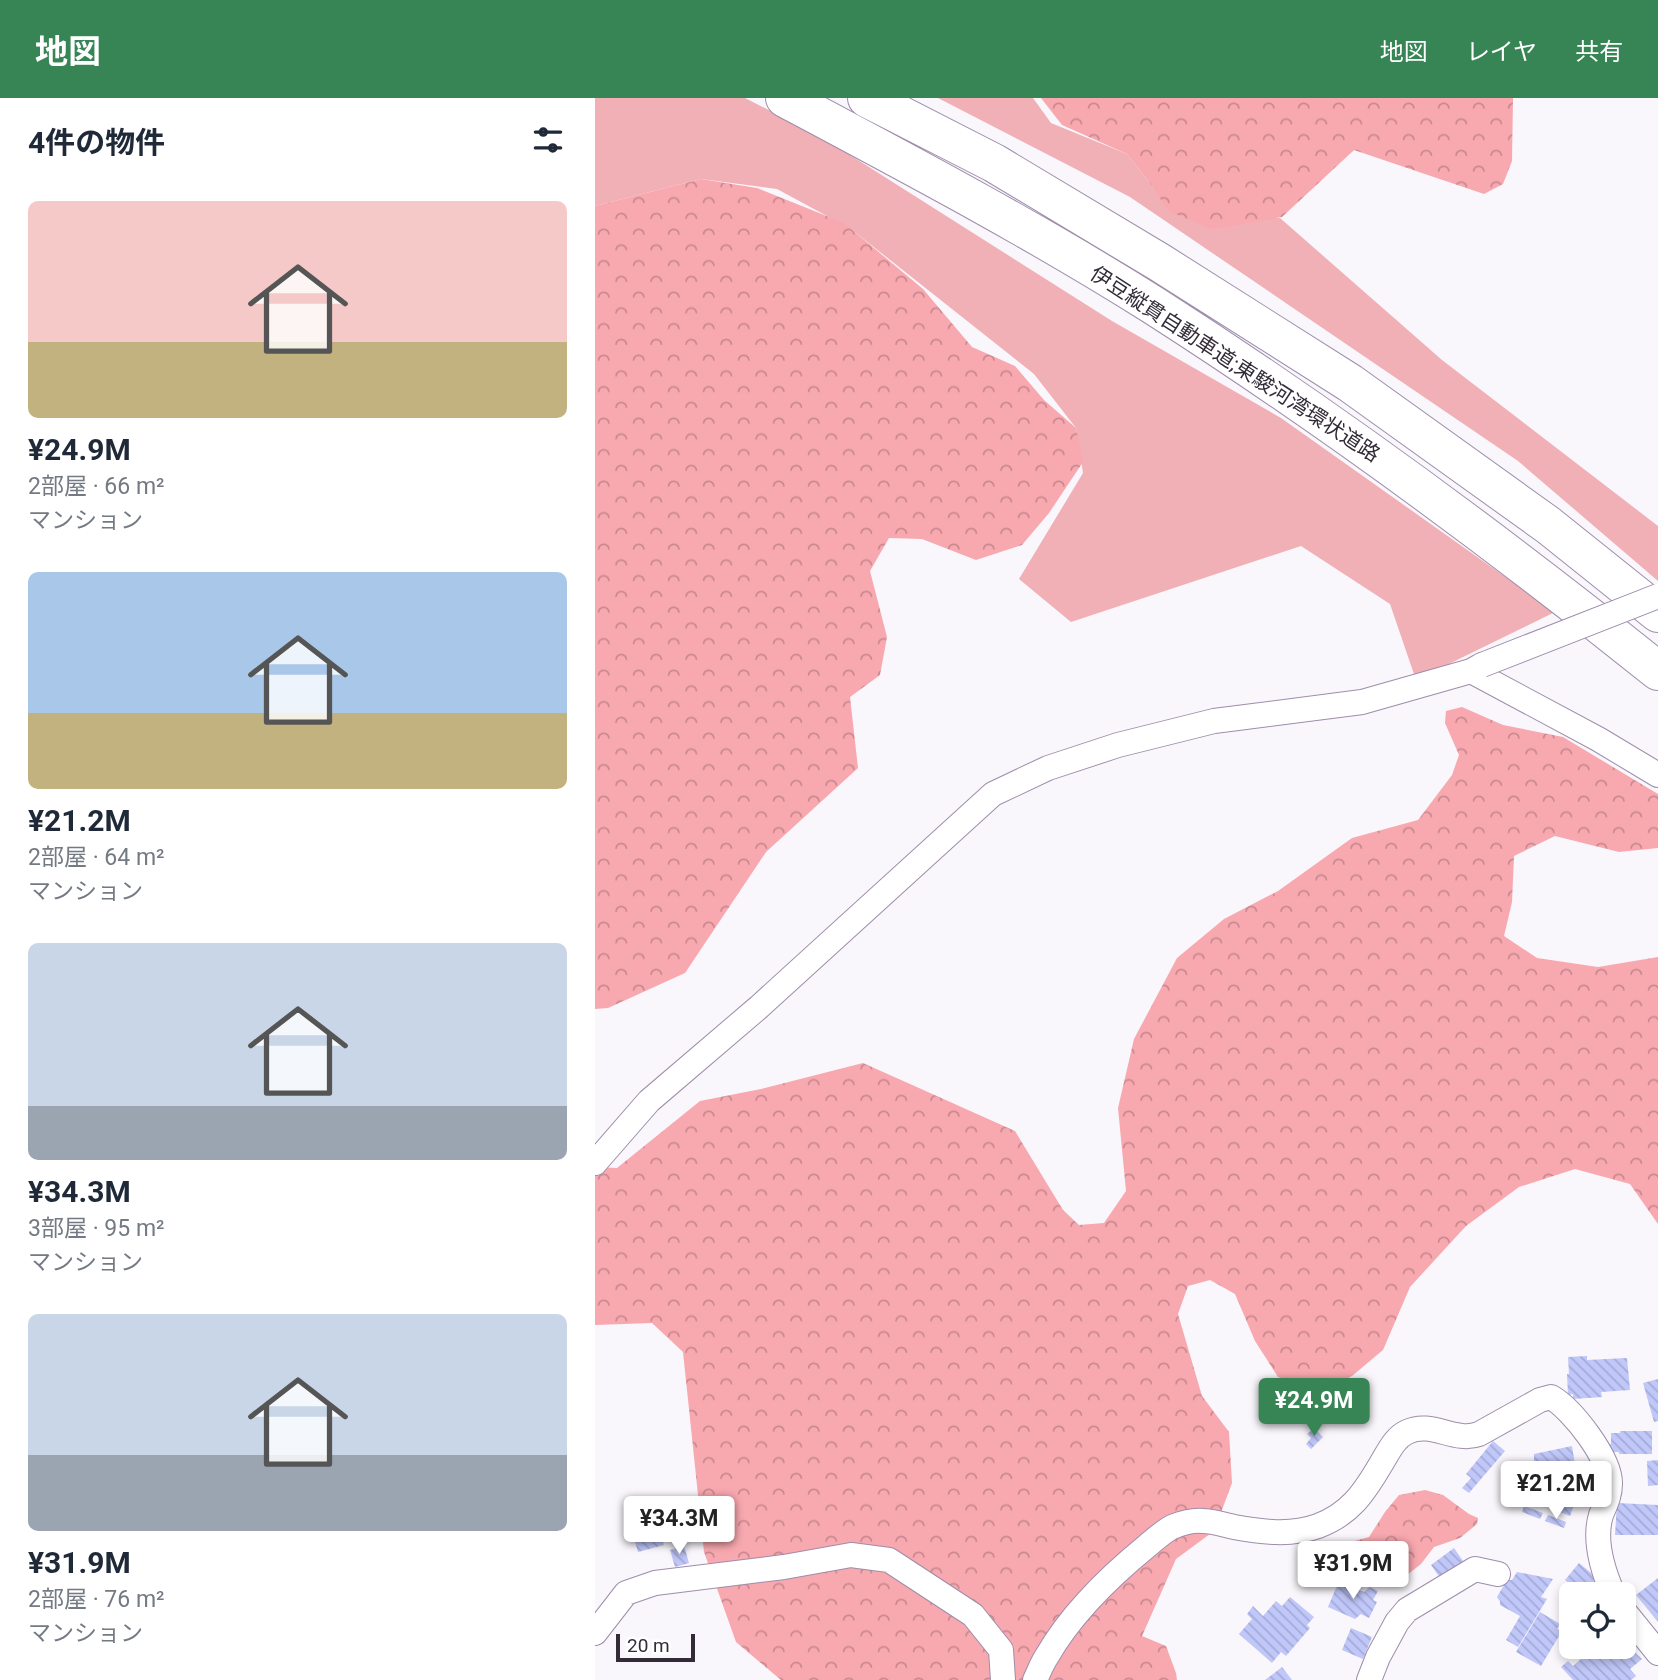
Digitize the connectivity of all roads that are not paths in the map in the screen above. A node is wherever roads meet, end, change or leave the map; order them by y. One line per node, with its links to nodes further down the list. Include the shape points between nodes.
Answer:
1 (785, 98): 6 (highway, 伊豆縦貫自動車道;東駿河湾環状道路, via 981,202 1152,305 1344,433)
2 (867, 98): 4 (highway, 伊豆縦貫自動車道;東駿河湾環状道路, via 993,163 1350,383 1548,525)
3 (1658, 596): 5 (street, bridge)
4 (1658, 613)
5 (1476, 668): 7 (street); 8 (street, via 1362,702 1214,721 1130,742 1048,768 993,794 649,1101)
6 (1658, 671)
7 (1658, 775)
8 (595, 1163)
9 (1499, 1574): 16 (street, via 1475,1569 1407,1610)
10 (1608, 1582): 15 (street, via 1598,1540 1611,1483 1606,1466 1584,1431 1551,1397 1472,1437 1422,1427 1405,1433 1350,1508 1313,1528 1277,1532 1189,1521 1170,1528 1083,1606)
11 (1636, 1626): 13 (street)
12 (595, 1633): 14 (street, via 626,1593 655,1583 851,1555 889,1560 973,1615 1001,1650)
13 (1658, 1653)
14 (1003, 1680)
15 (1035, 1680)
16 (1369, 1680)

